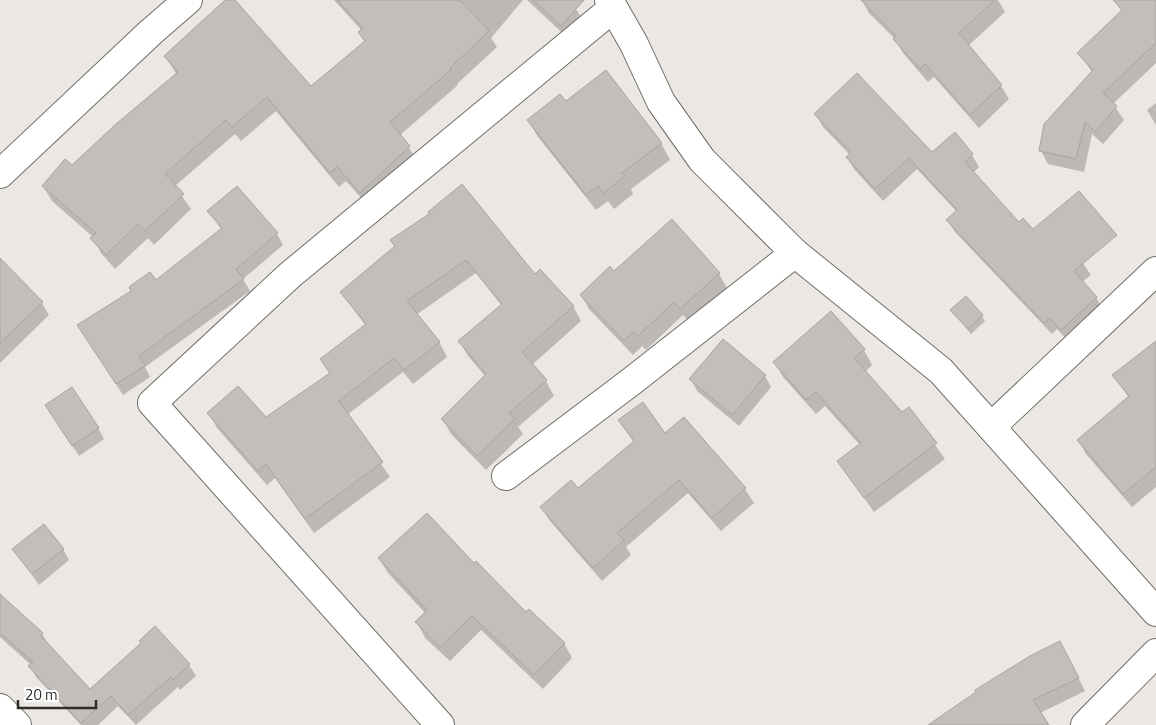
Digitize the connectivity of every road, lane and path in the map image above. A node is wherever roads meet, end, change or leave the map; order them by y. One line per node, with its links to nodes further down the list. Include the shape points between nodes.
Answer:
1 (188, 0): 3 (street)
2 (611, 4): 4 (street, via 661,102 698,154); 12 (street, via 290,275 152,403)
3 (0, 174)
4 (795, 252): 6 (street, via 941,371); 7 (street)
5 (1156, 271): 6 (street)
6 (991, 427): 8 (street)
7 (506, 476)
8 (1156, 612)
9 (1156, 653): 13 (street)
10 (0, 708): 11 (street)
11 (17, 725)
12 (440, 725)
13 (1085, 725)

